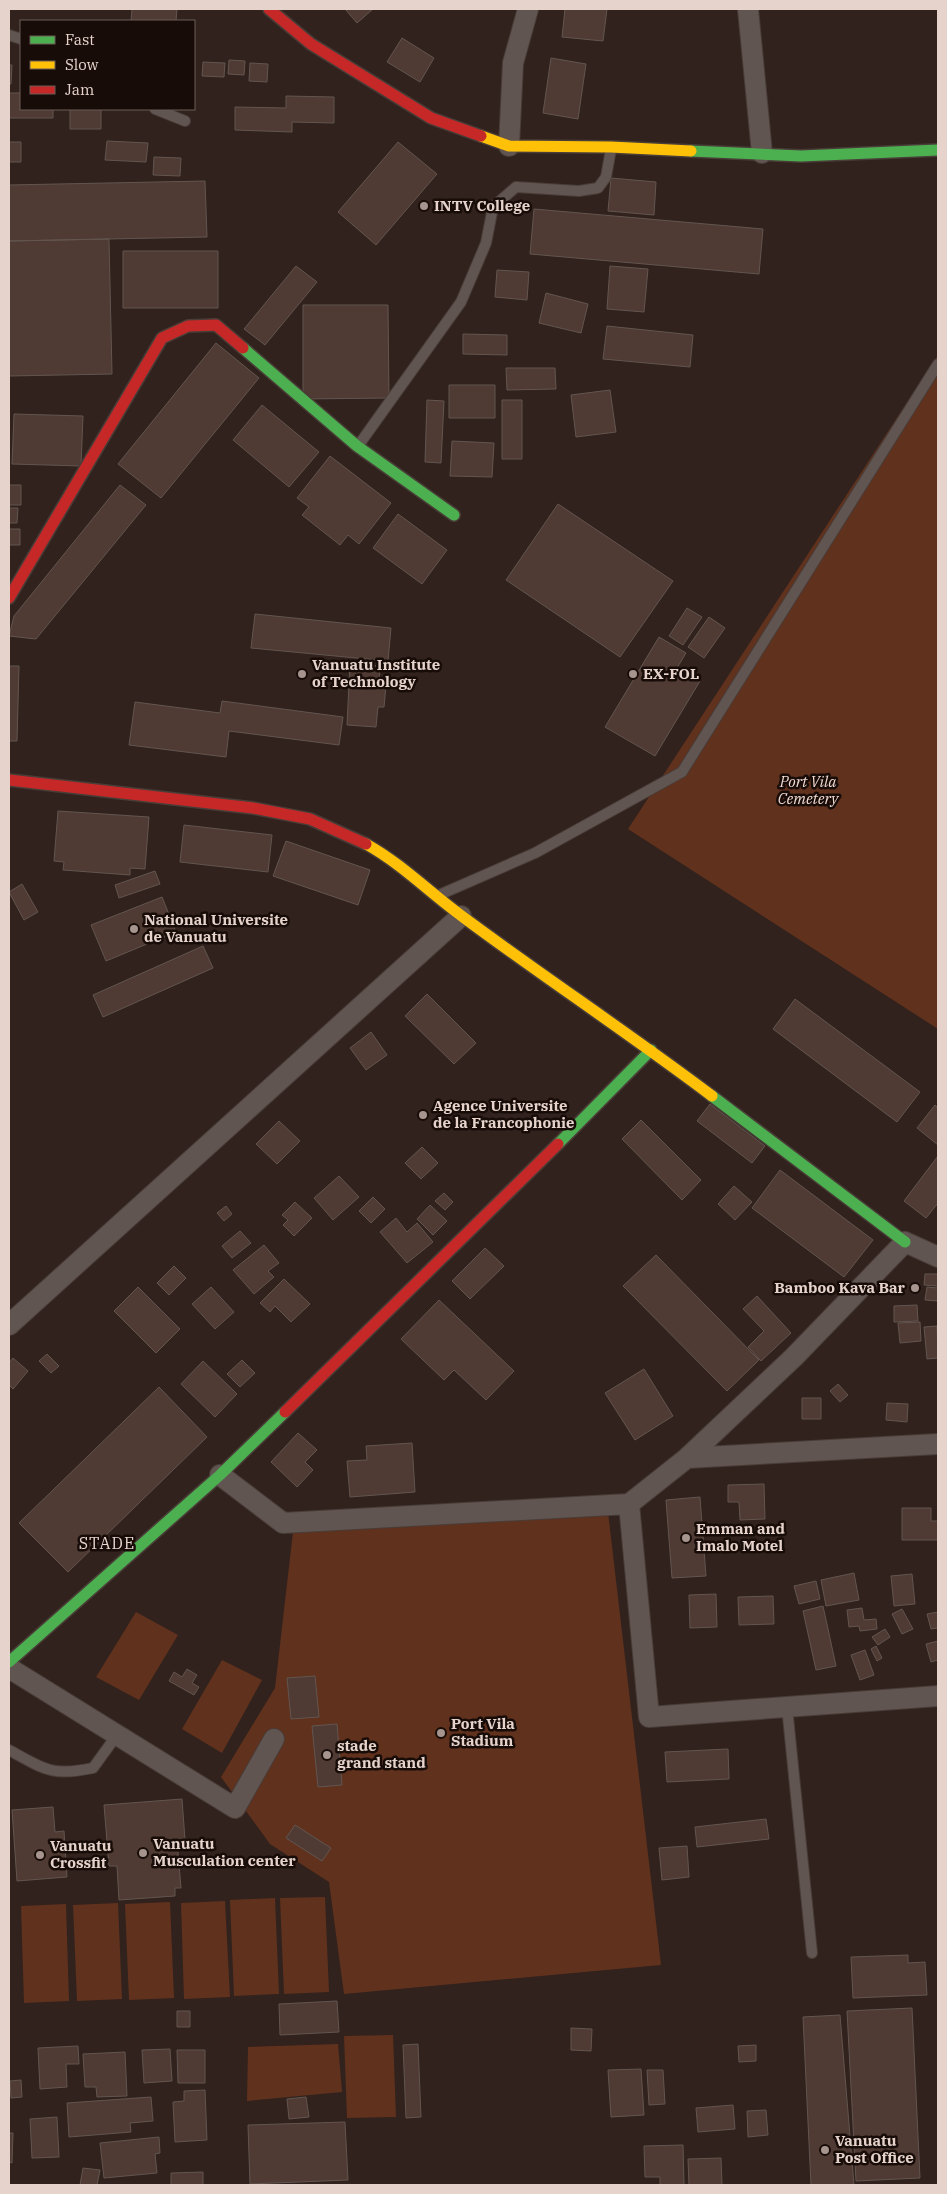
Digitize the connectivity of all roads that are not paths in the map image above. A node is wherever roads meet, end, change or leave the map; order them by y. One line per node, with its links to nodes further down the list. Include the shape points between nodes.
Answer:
1 (269, 9): 6 (street, via 311,44 431,118)
2 (528, 9): 6 (street, via 513,62)
3 (748, 9): 9 (street)
4 (158, 110): 5 (lane)
5 (185, 121)
6 (509, 146): 7 (street)
7 (611, 147): 9 (street); 11 (lane, via 606,177 598,188 579,191 516,187 493,207 486,243 461,302)
8 (938, 150): 9 (street, via 801,156)
9 (762, 153)
10 (938, 364): 15 (lane, via 682,772 535,853)
11 (357, 446): 12 (street); 13 (street, via 216,325 178,329 162,338)
12 (454, 515)
13 (9, 598)
14 (9, 780): 15 (street, via 253,808 310,819 354,837 391,858)
15 (436, 896): 16 (street)
16 (461, 916): 17 (street); 20 (street)
17 (651, 1050): 18 (street); 23 (street, via 530,1173)
18 (905, 1242): 19 (street); 22 (street, via 794,1358)
19 (938, 1257)
20 (9, 1325)
21 (938, 1444): 22 (street)
22 (687, 1458): 24 (street)
23 (220, 1475): 24 (street, via 283,1523); 25 (street)
24 (629, 1504): 28 (street, via 649,1718)
25 (9, 1662)
26 (9, 1668): 29 (street)
27 (938, 1696): 28 (street)
28 (788, 1707): 32 (lane)
29 (117, 1735): 30 (street, via 235,1808); 31 (lane, via 93,1768 70,1773 47,1770)
30 (274, 1739)
31 (9, 1750)
32 (812, 1953)

